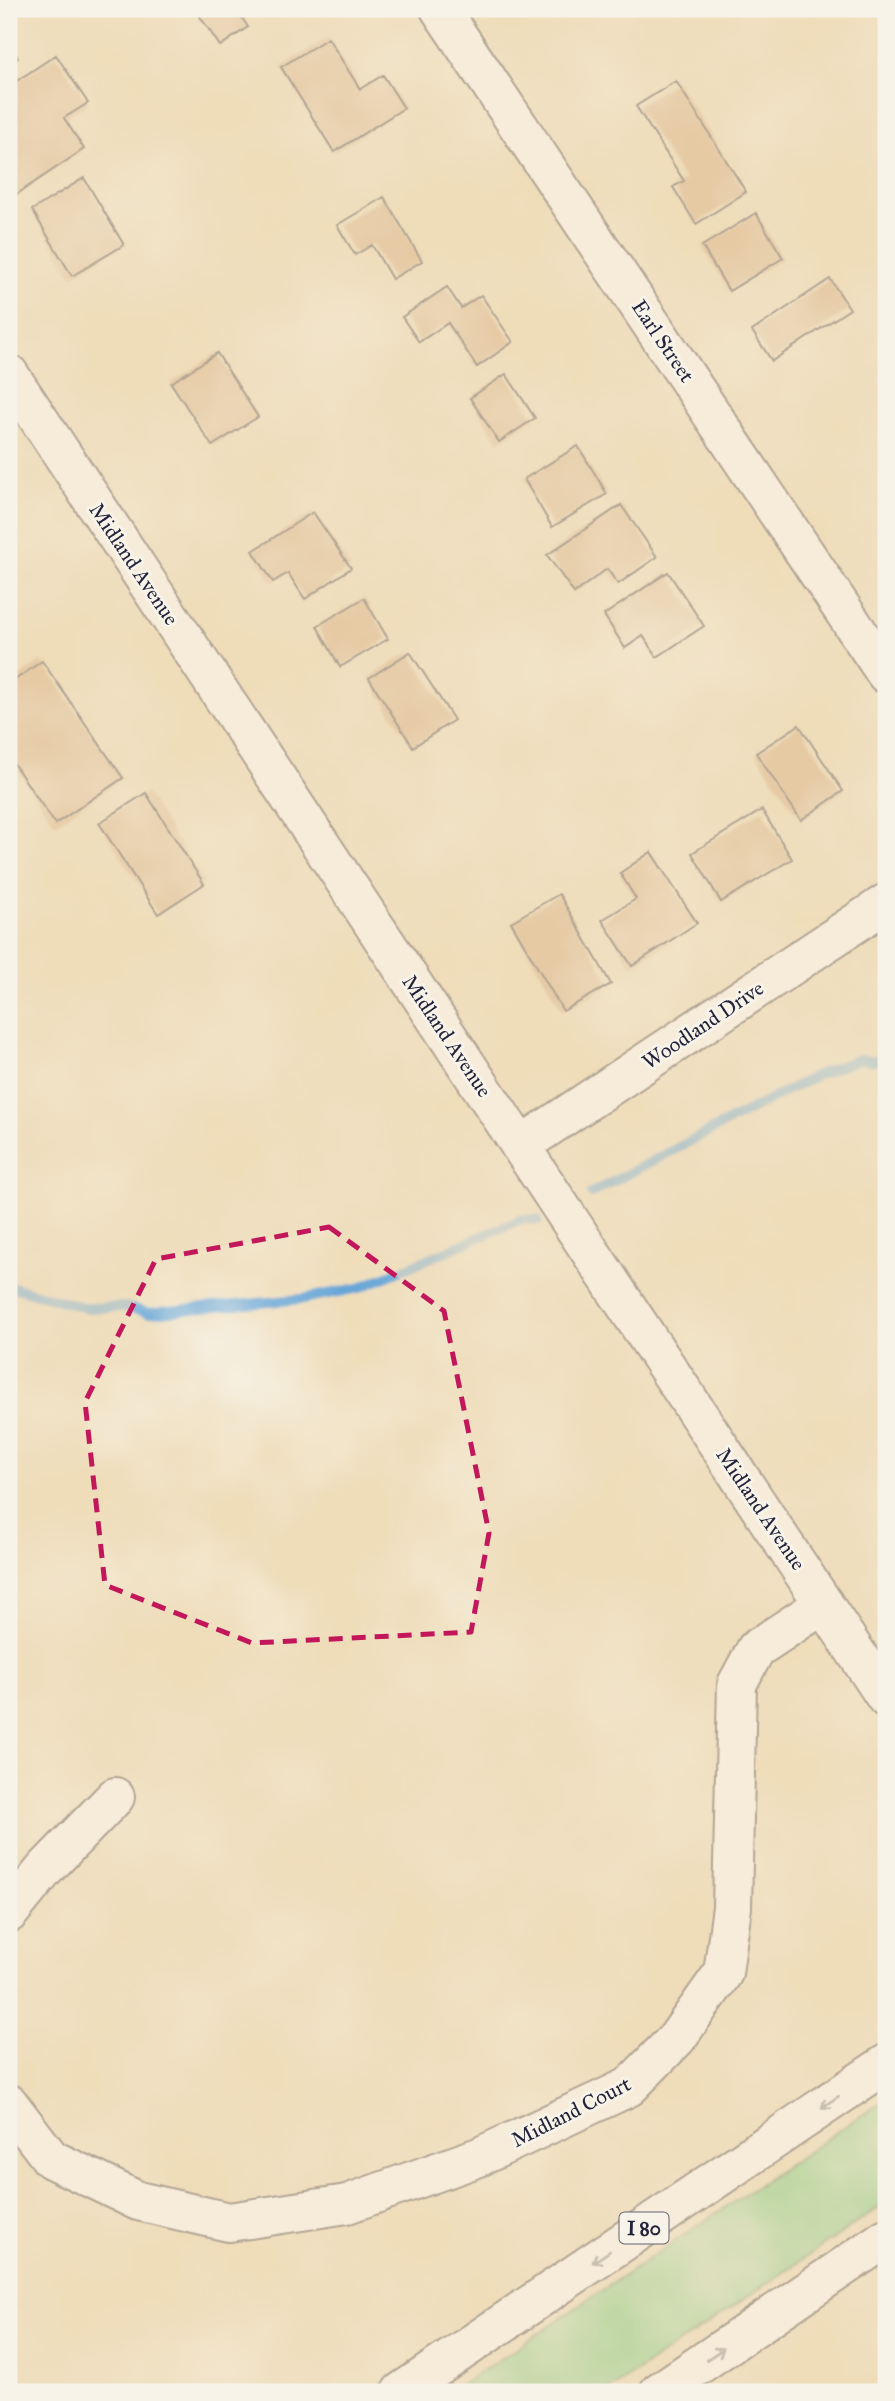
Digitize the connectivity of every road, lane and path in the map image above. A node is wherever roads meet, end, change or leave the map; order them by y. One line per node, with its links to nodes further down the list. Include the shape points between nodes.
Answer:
1 (440, 9): 3 (main road, Earl Street)
2 (9, 374): 5 (main road, Midland Avenue)
3 (886, 674)
4 (886, 903): 5 (main road, Woodland Drive)
5 (520, 1146): 6 (main road, Midland Avenue)
6 (824, 1604): 7 (main road, Midland Avenue); 11 (main road, Midland Court, via 756,1649 737,1684 733,1907 723,1973 677,2038 629,2087 479,2157 347,2204 229,2222 138,2201 51,2158)
7 (886, 1698)
8 (116, 1797): 9 (main road)
9 (9, 1913)
10 (886, 2064): 13 (main road, I 80, one-way to 13)
11 (9, 2104)
12 (886, 2238): 14 (main road, one-way to 12)
13 (401, 2392)
14 (659, 2392)

